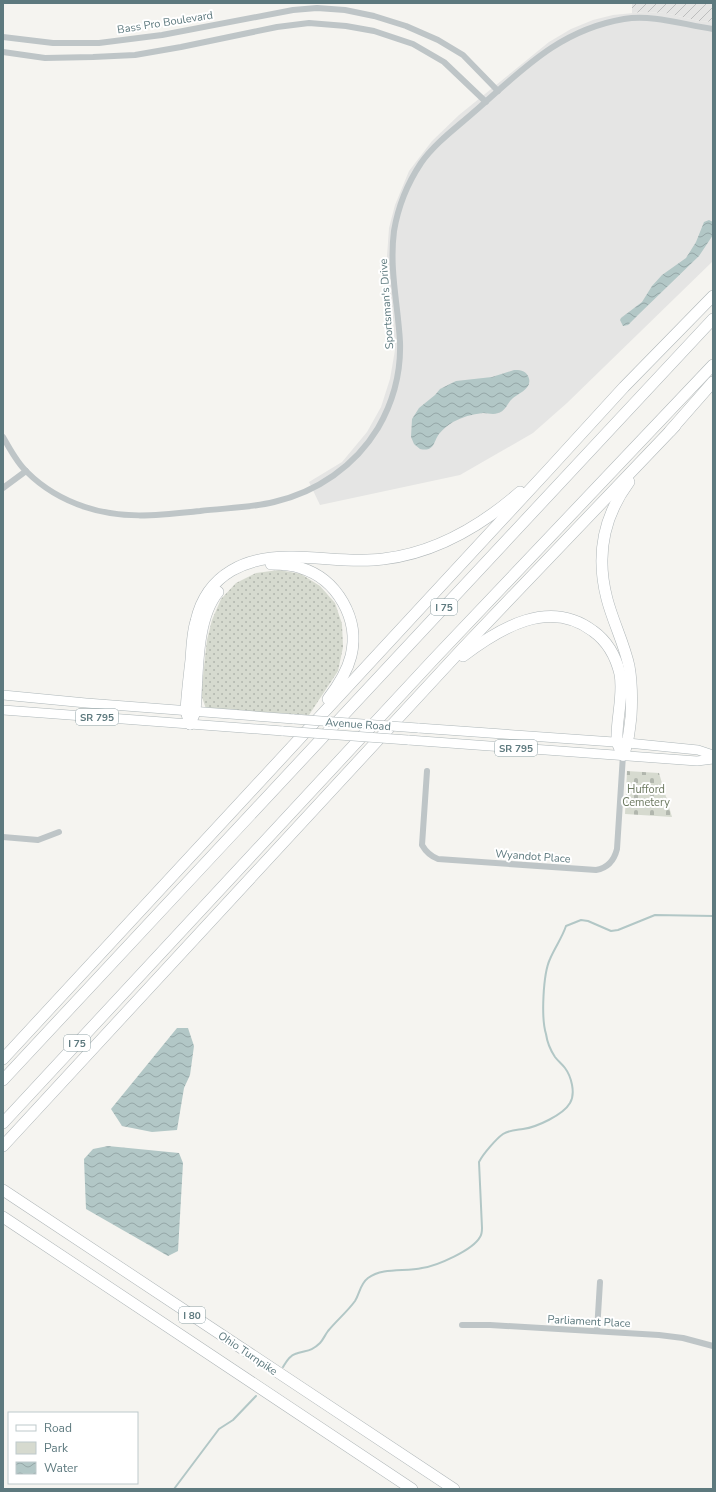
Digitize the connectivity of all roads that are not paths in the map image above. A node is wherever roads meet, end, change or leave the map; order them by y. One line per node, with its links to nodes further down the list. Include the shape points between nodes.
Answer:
1 (713, 29): 4 (street, Sportsman's Drive, via 645,18 628,18 594,26 545,51)
2 (3, 37): 4 (street, Bass Pro Boulevard, via 52,43 99,43 162,35 293,10 346,10 406,26 438,40 463,55)
3 (3, 52): 5 (street, via 45,58 135,55 277,27 309,23 346,26 374,32 419,48 444,62)
4 (498, 91): 5 (street, Sportsman's Drive)
5 (486, 102): 13 (street, Sportsman's Drive, via 438,143 418,169 405,193 393,243 392,264 400,340 394,391 388,408 368,442 340,472 296,496 272,503 131,516 106,513 78,504 45,487)
6 (713, 296): 12 (highway, via 624,387)
7 (713, 319): 31 (highway, I 75)
8 (713, 365): 32 (highway, I 75, via 433,660)
9 (713, 382): 10 (highway)
10 (675, 426): 15 (highway); 20 (highway, via 624,488 610,514 602,542 604,586 625,651 631,679 632,694)
11 (3, 437): 13 (street, Sportsman's Drive)
12 (550, 468): 18 (highway, via 514,498 474,526 421,551 396,557 363,560 274,557 250,562 228,573 210,590 198,611 194,631); 22 (highway)
13 (26, 471): 14 (street)
14 (3, 488)
15 (439, 676): 20 (highway, via 480,643 522,621 552,616 580,623 603,640 617,665 620,674); 33 (highway)
16 (3, 695): 18 (main road, Avenue Road / SR 795)
17 (3, 710): 19 (main road, Avenue Road / SR 795)
18 (191, 712): 19 (highway); 20 (main road, Avenue Road / SR 795, bridge); 22 (highway, via 202,631 207,612 219,591 246,570 260,566 292,565 311,572 327,582 345,606 353,634 352,654 338,685)
19 (190, 724): 21 (main road, Avenue Road / SR 795, bridge)
20 (623, 743): 21 (highway); 23 (main road, Avenue Road / SR 795, via 698,750)
21 (623, 755): 24 (main road, Avenue Road / SR 795, via 697,761); 25 (street, Wyandot Place, via 617,849 606,867 596,870 432,857 422,845)
22 (282, 756): 28 (highway)
23 (713, 756)
24 (713, 759)
25 (427, 771)
26 (59, 832): 27 (street, via 38,840)
27 (3, 837)
28 (27, 1032): 29 (highway, via 14,1038); 30 (highway)
29 (3, 1048)
30 (3, 1059)
31 (3, 1080)
32 (3, 1123)
33 (3, 1146)
34 (3, 1190): 41 (highway, Ohio Turnpike / I 80)
35 (3, 1217): 40 (highway, Ohio Turnpike / I 80)
36 (600, 1282): 38 (street)
37 (462, 1325): 38 (street, Parliament Place)
38 (597, 1331): 39 (street, Parliament Place, via 683,1338)
39 (713, 1346)
40 (412, 1489)
41 (454, 1489)

